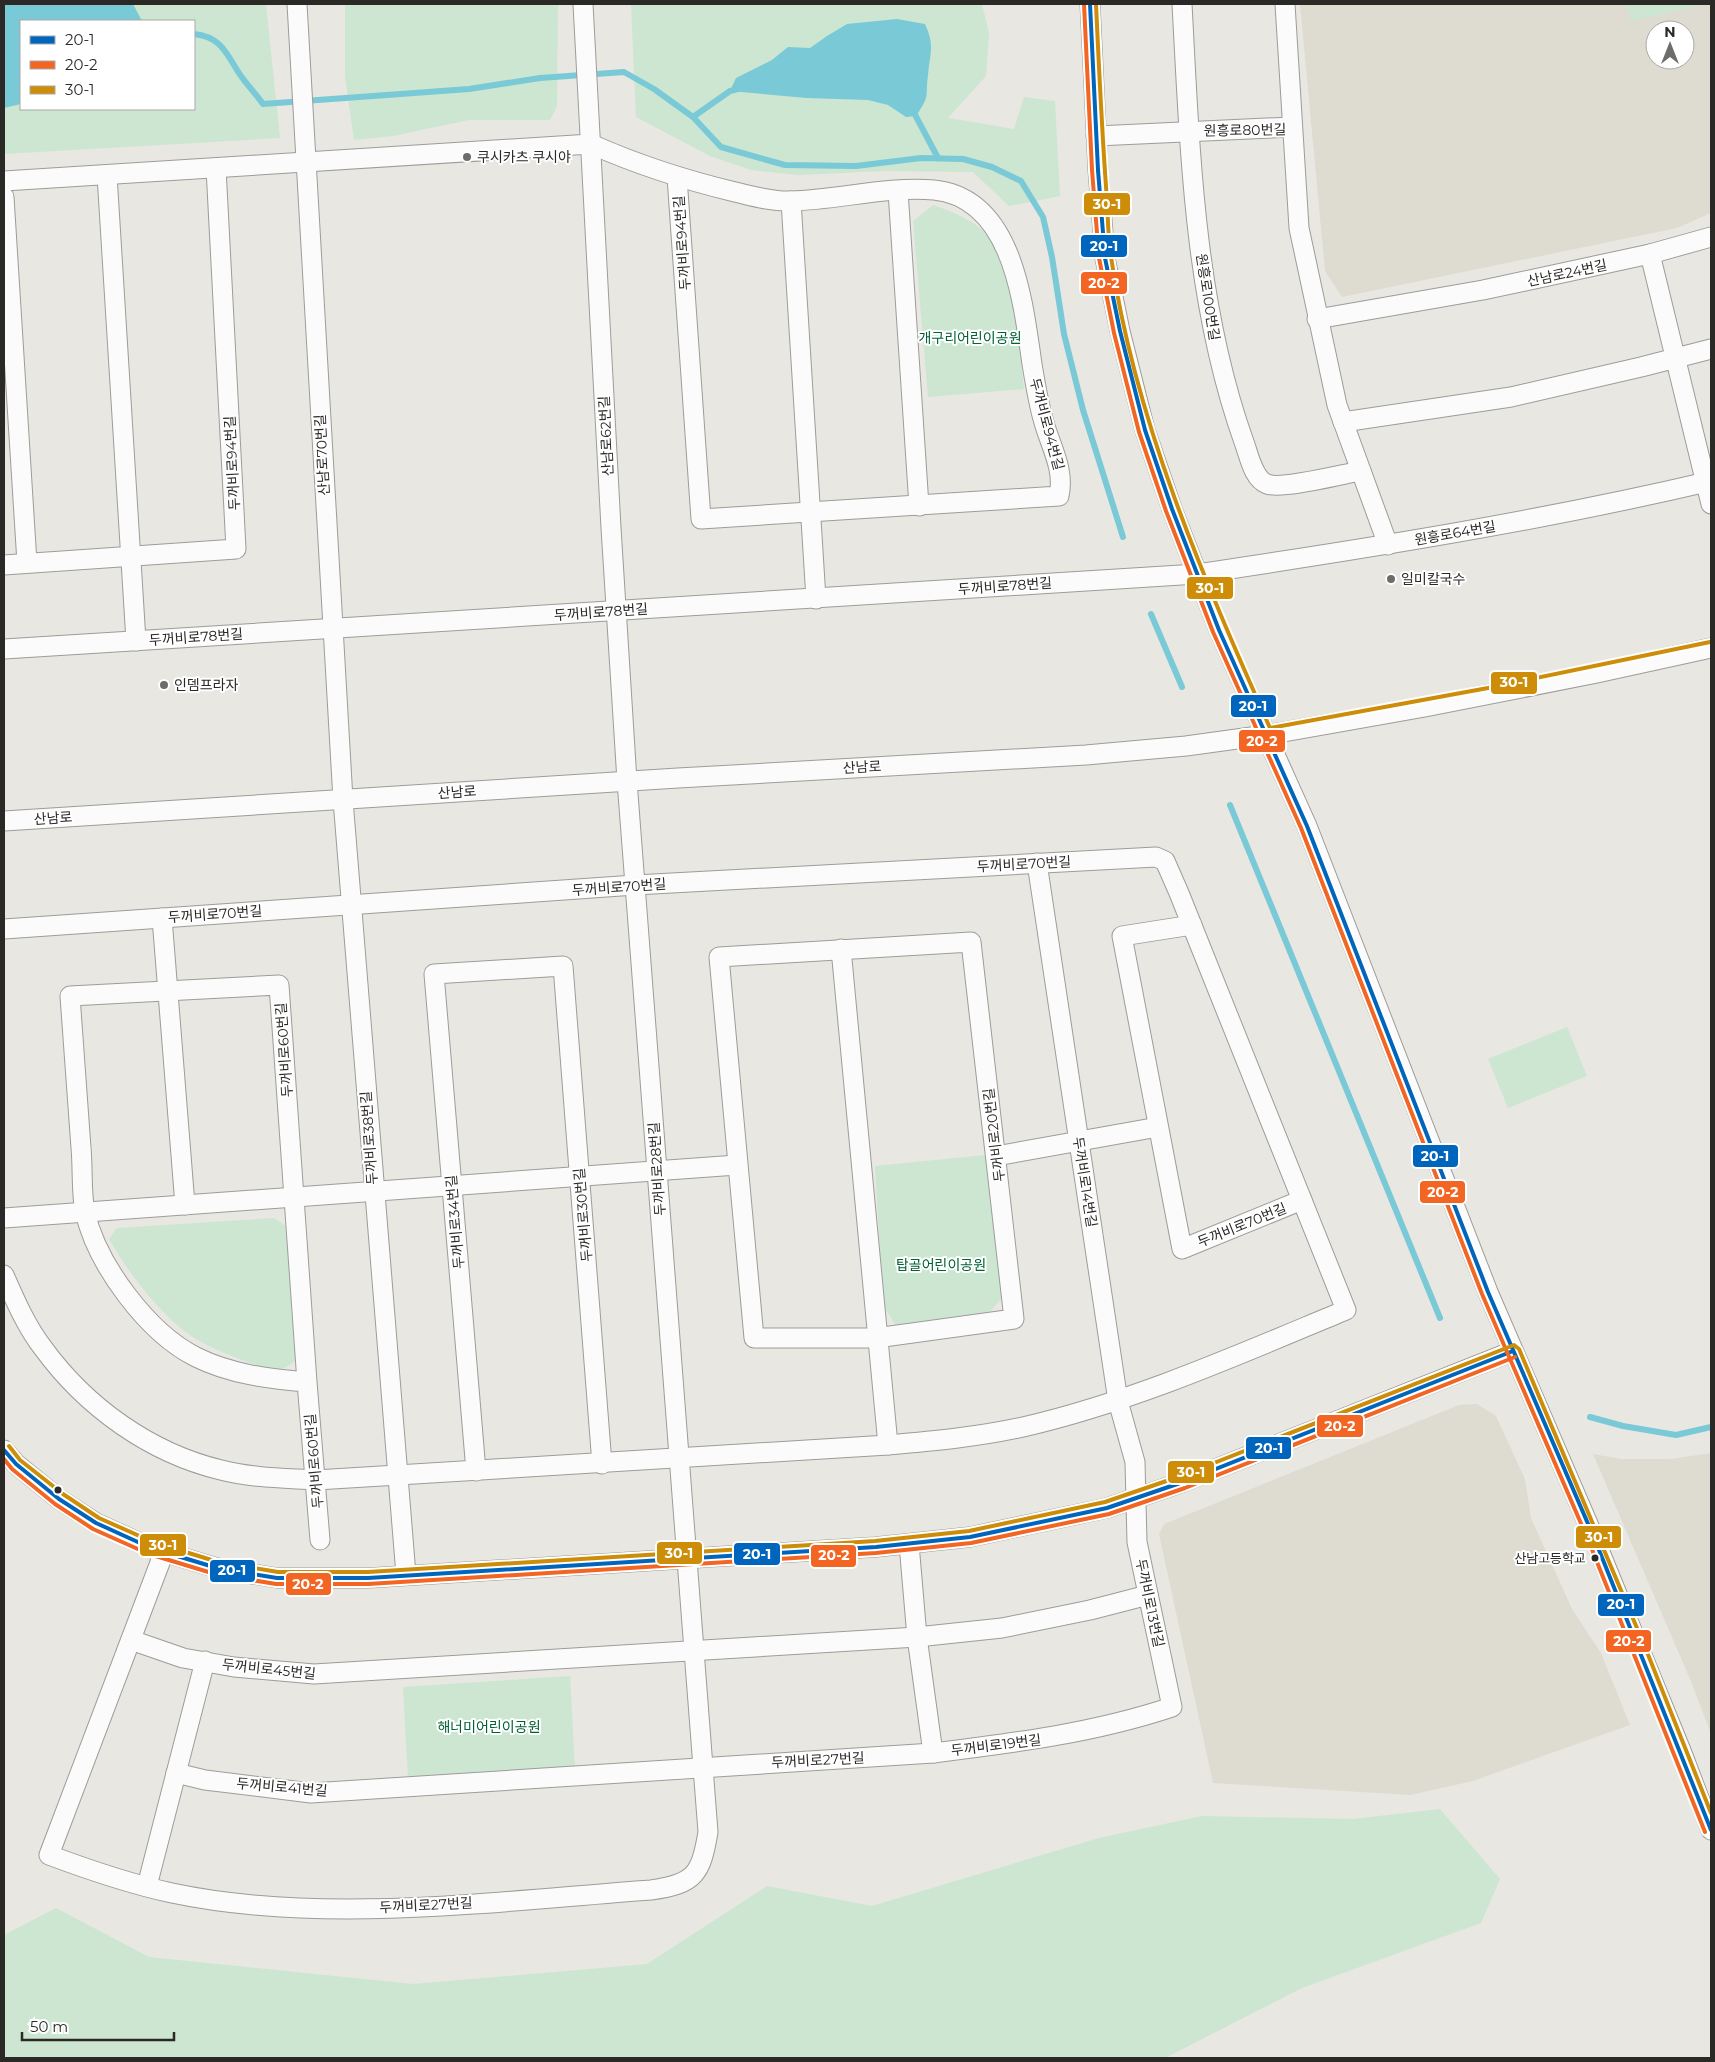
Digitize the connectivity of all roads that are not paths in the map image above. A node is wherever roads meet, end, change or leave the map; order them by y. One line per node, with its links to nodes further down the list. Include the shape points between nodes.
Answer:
1 (583, 4): 9 (street, 산남로62번길)
2 (1090, 4): 8 (street)
3 (1182, 4): 7 (street, 원흥로100번길)
4 (1284, 4): 6 (street)
5 (298, 6): 10 (street, 산남로70번길)
6 (1291, 127): 7 (street, 원흥로80번길); 20 (street, 원흥로80번길, via 1299,228)
7 (1189, 132): 8 (street, 원흥로80번길); 24 (street, 원흥로100번길, via 1213,335 1230,403 1256,474 1266,484 1281,486)
8 (1096, 136): 33 (street, via 1105,258 1120,331 1145,430)
9 (591, 144): 10 (street, 두꺼비로94번길); 13 (street, 두꺼비로94번길, via 628,161); 35 (street, 산남로62번길)
10 (305, 162): 11 (street, 두꺼비로94번길); 36 (street, 산남로70번길)
11 (216, 168): 12 (street, 두꺼비로94번길); 30 (street, 두꺼비로94번길, via 236,549)
12 (107, 175): 14 (street, 두꺼비로94번길); 30 (street)
13 (677, 177): 17 (street, 두꺼비로94번길, via 745,194); 28 (street, 두꺼비로94번길, via 701,519)
14 (4, 181)
15 (898, 191): 17 (street, 두꺼비로94번길); 27 (street); 27 (street, 두꺼비로94번길, via 935,190 962,198 982,212 998,230 1008,249 1042,413 1062,482 1059,496)
16 (4, 197): 31 (street)
17 (791, 201): 28 (street)
18 (1711, 237): 19 (street, 산남로24번길)
19 (1650, 254): 20 (street, 산남로24번길, via 1483,290); 22 (street)
20 (1317, 319): 23 (street, 원흥로80번길)
21 (1711, 349): 22 (street)
22 (1676, 359): 23 (street, via 1510,397); 25 (street)
23 (1343, 422): 24 (street, 원흥로80번길)
24 (1360, 471): 29 (street, 원흥로80번길)
25 (1709, 481): 26 (street); 29 (street, 원흥로64번길, via 1534,520)
26 (1711, 504)
27 (919, 506): 28 (street)
28 (811, 512): 34 (street)
29 (1388, 545): 33 (street, 원흥로64번길)
30 (131, 556): 31 (street, 두꺼비로94번길); 37 (street)
31 (27, 563): 32 (street, 두꺼비로94번길)
32 (4, 565)
33 (1197, 574): 34 (street, 두꺼비로78번길); 40 (street)
34 (816, 598): 35 (street, 두꺼비로78번길)
35 (616, 611): 36 (street, 두꺼비로78번길); 41 (street, 산남로62번길)
36 (332, 629): 37 (street, 두꺼비로78번길); 42 (street, 산남로70번길, via 340,714)
37 (136, 641): 39 (street, 두꺼비로78번길)
38 (1711, 648): 40 (street, 산남로, via 1473,698)
39 (4, 649)
40 (1266, 735): 41 (street, 산남로, via 1186,746 1086,754); 68 (street, via 1306,826)
41 (627, 781): 42 (street, 산남로); 45 (street, 두꺼비로28번길)
42 (343, 800): 43 (street, 산남로); 46 (street, 두꺼비로38번길)
43 (4, 822)
44 (1037, 864): 45 (street, 두꺼비로70번길); 48 (street, 두꺼비로70번길, via 1156,857 1165,861); 54 (street, 두꺼비로14번길)
45 (635, 886): 46 (street, 두꺼비로70번길); 57 (street, 두꺼비로28번길)
46 (351, 904): 47 (street, 두꺼비로70번길); 60 (street, 두꺼비로38번길)
47 (162, 918): 49 (street, 두꺼비로70번길); 52 (street)
48 (1192, 925): 53 (street, 두꺼비로70번길, via 1122,936); 62 (street, 두꺼비로70번길)
49 (4, 929)
50 (842, 949): 55 (street, 두꺼비로20번길, via 971,942); 56 (street, 두꺼비로20번길, via 719,957); 67 (street)
51 (434, 974): 58 (street, 두꺼비로30번길, via 563,966); 59 (street, 두꺼비로34번길)
52 (168, 991): 61 (street, 두꺼비로60번길, via 279,985); 63 (street); 64 (street, 두꺼비로60번길, via 70,996)
53 (1158, 1127): 54 (street); 62 (street, 두꺼비로70번길, via 1182,1250)
54 (1079, 1141): 55 (street); 70 (street, 두꺼비로14번길)
55 (996, 1156): 67 (street, 두꺼비로20번길, via 1014,1319)
56 (737, 1165): 57 (street); 67 (street, 두꺼비로20번길, via 754,1338)
57 (657, 1171): 58 (street); 73 (street, 두꺼비로28번길)
58 (580, 1176): 59 (street); 74 (street, 두꺼비로30번길)
59 (452, 1185): 60 (street); 75 (street, 두꺼비로34번길)
60 (373, 1191): 61 (street); 76 (street, 두꺼비로38번길)
61 (295, 1196): 63 (street); 69 (street, 두꺼비로60번길)
62 (1302, 1200): 70 (street, 두꺼비로70번길, via 1346,1310)
63 (185, 1205): 64 (street)
64 (85, 1212): 65 (street); 69 (street, 두꺼비로60번길, via 114,1278 136,1307 167,1336 196,1356 237,1372)
65 (4, 1218)
66 (4, 1274): 77 (street, via 18,1309 42,1348 74,1386 105,1414 185,1459 254,1476)
67 (876, 1338): 71 (street)
68 (1513, 1351): 78 (street, via 1331,1425); 94 (street, via 1602,1558)
69 (307, 1382): 77 (street, 두꺼비로60번길)
70 (1118, 1401): 71 (street, via 1021,1428); 78 (street, 두꺼비로14번길, via 1135,1462)
71 (888, 1445): 73 (street)
72 (4, 1450): 81 (street, via 59,1499 96,1523)
73 (679, 1459): 74 (street); 82 (street, 두꺼비로28번길)
74 (602, 1464): 75 (street)
75 (476, 1471): 76 (street)
76 (397, 1476): 77 (street); 83 (street, 두꺼비로38번길)
77 (316, 1480): 79 (street, 두꺼비로60번길)
78 (1137, 1498): 80 (street, via 1052,1522); 84 (street, 두꺼비로13번길, via 1137,1542)
79 (320, 1540)
80 (909, 1544): 82 (street); 85 (street, 두꺼비로19번길)
81 (164, 1552): 83 (street, via 217,1568 277,1578); 86 (street)
82 (687, 1558): 83 (street); 87 (street, 두꺼비로27번길)
83 (406, 1575)
84 (1148, 1595): 85 (street, via 1002,1628); 89 (street, 두꺼비로13번길)
85 (917, 1637): 87 (street); 90 (street, 두꺼비로19번길)
86 (131, 1640): 88 (street, 두꺼비로45번길, via 183,1658); 95 (street, 두꺼비로27번길, via 49,1855)
87 (694, 1650): 88 (street, 두꺼비로45번길, via 314,1674 234,1667); 91 (street, 두꺼비로27번길)
88 (205, 1661): 92 (street)
89 (1172, 1707): 90 (street, 두꺼비로19번길, via 1135,1719 1041,1740)
90 (933, 1753): 91 (street, 두꺼비로27번길)
91 (703, 1766): 93 (street, 두꺼비로27번길); 95 (street, 두꺼비로27번길, via 708,1832 703,1862 691,1878 674,1887 333,1909 253,1905)
92 (176, 1772): 93 (street, 두꺼비로41번길, via 205,1780 311,1792); 95 (street)
93 (390, 1789)
94 (1711, 1830)
95 (147, 1886)

